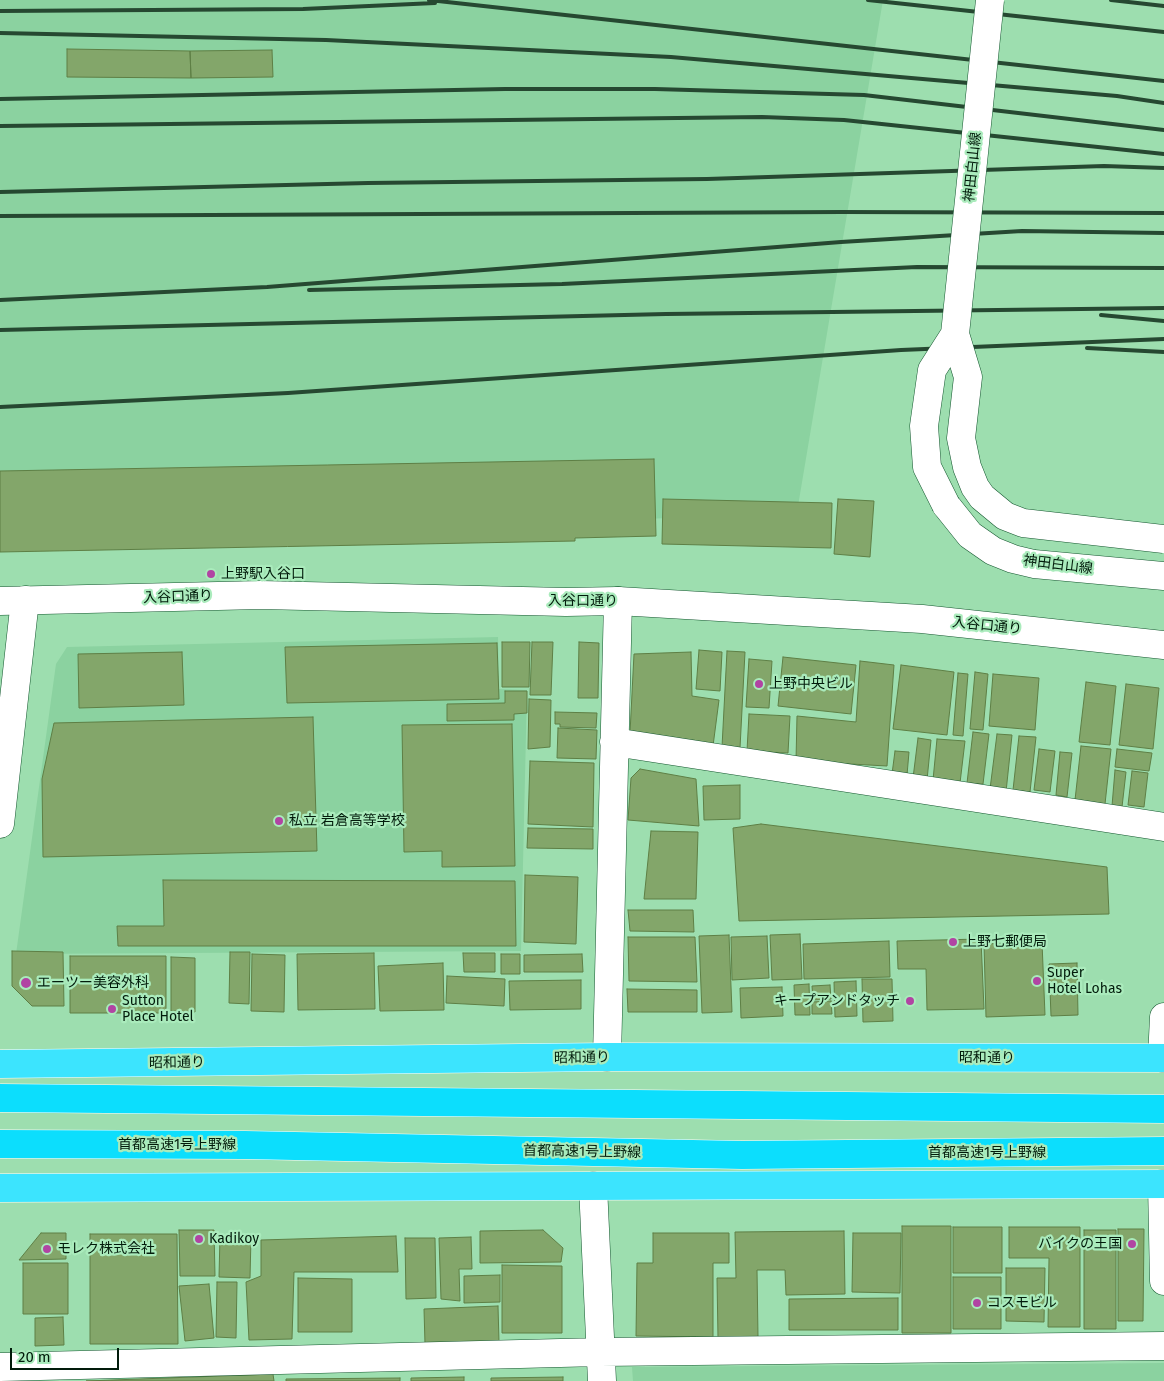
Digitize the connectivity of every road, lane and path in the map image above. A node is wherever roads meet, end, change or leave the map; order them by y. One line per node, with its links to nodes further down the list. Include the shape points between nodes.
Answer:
1 (990, 0): 2 (street, 神田白山線, bridge)
2 (955, 334): 3 (street, 神田白山線, bridge, via 968,377 961,438 963,456 982,497 1000,513 1023,523); 4 (street, 神田白山線, bridge, via 932,370 924,426 927,466 935,487 953,516 970,535 1013,559 1034,564)
3 (1164, 539)
4 (1164, 576)
5 (12, 600): 6 (street, 入谷口通り, via 261,595); 9 (street)
6 (618, 601): 7 (street, 入谷口通り, via 922,619); 8 (street)
7 (1164, 645)
8 (614, 742): 10 (street); 12 (street)
9 (0, 823)
10 (1164, 827)
11 (1164, 1017): 13 (street)
12 (607, 1057): 13 (highway, 昭和通り); 14 (highway, 昭和通り)
13 (1163, 1058)
14 (0, 1064)
15 (0, 1098): 16 (highway, bridge)
16 (1164, 1109)
17 (0, 1144): 18 (highway, 首都高速1号上野線, via 255,1145 742,1155)
18 (1164, 1151)
19 (1163, 1184): 20 (highway); 22 (street)
20 (593, 1186): 21 (highway); 24 (street)
21 (0, 1188)
22 (1164, 1281)
23 (1164, 1346): 24 (street)
24 (600, 1352): 25 (street); 26 (street)
25 (0, 1367)
26 (602, 1381)

